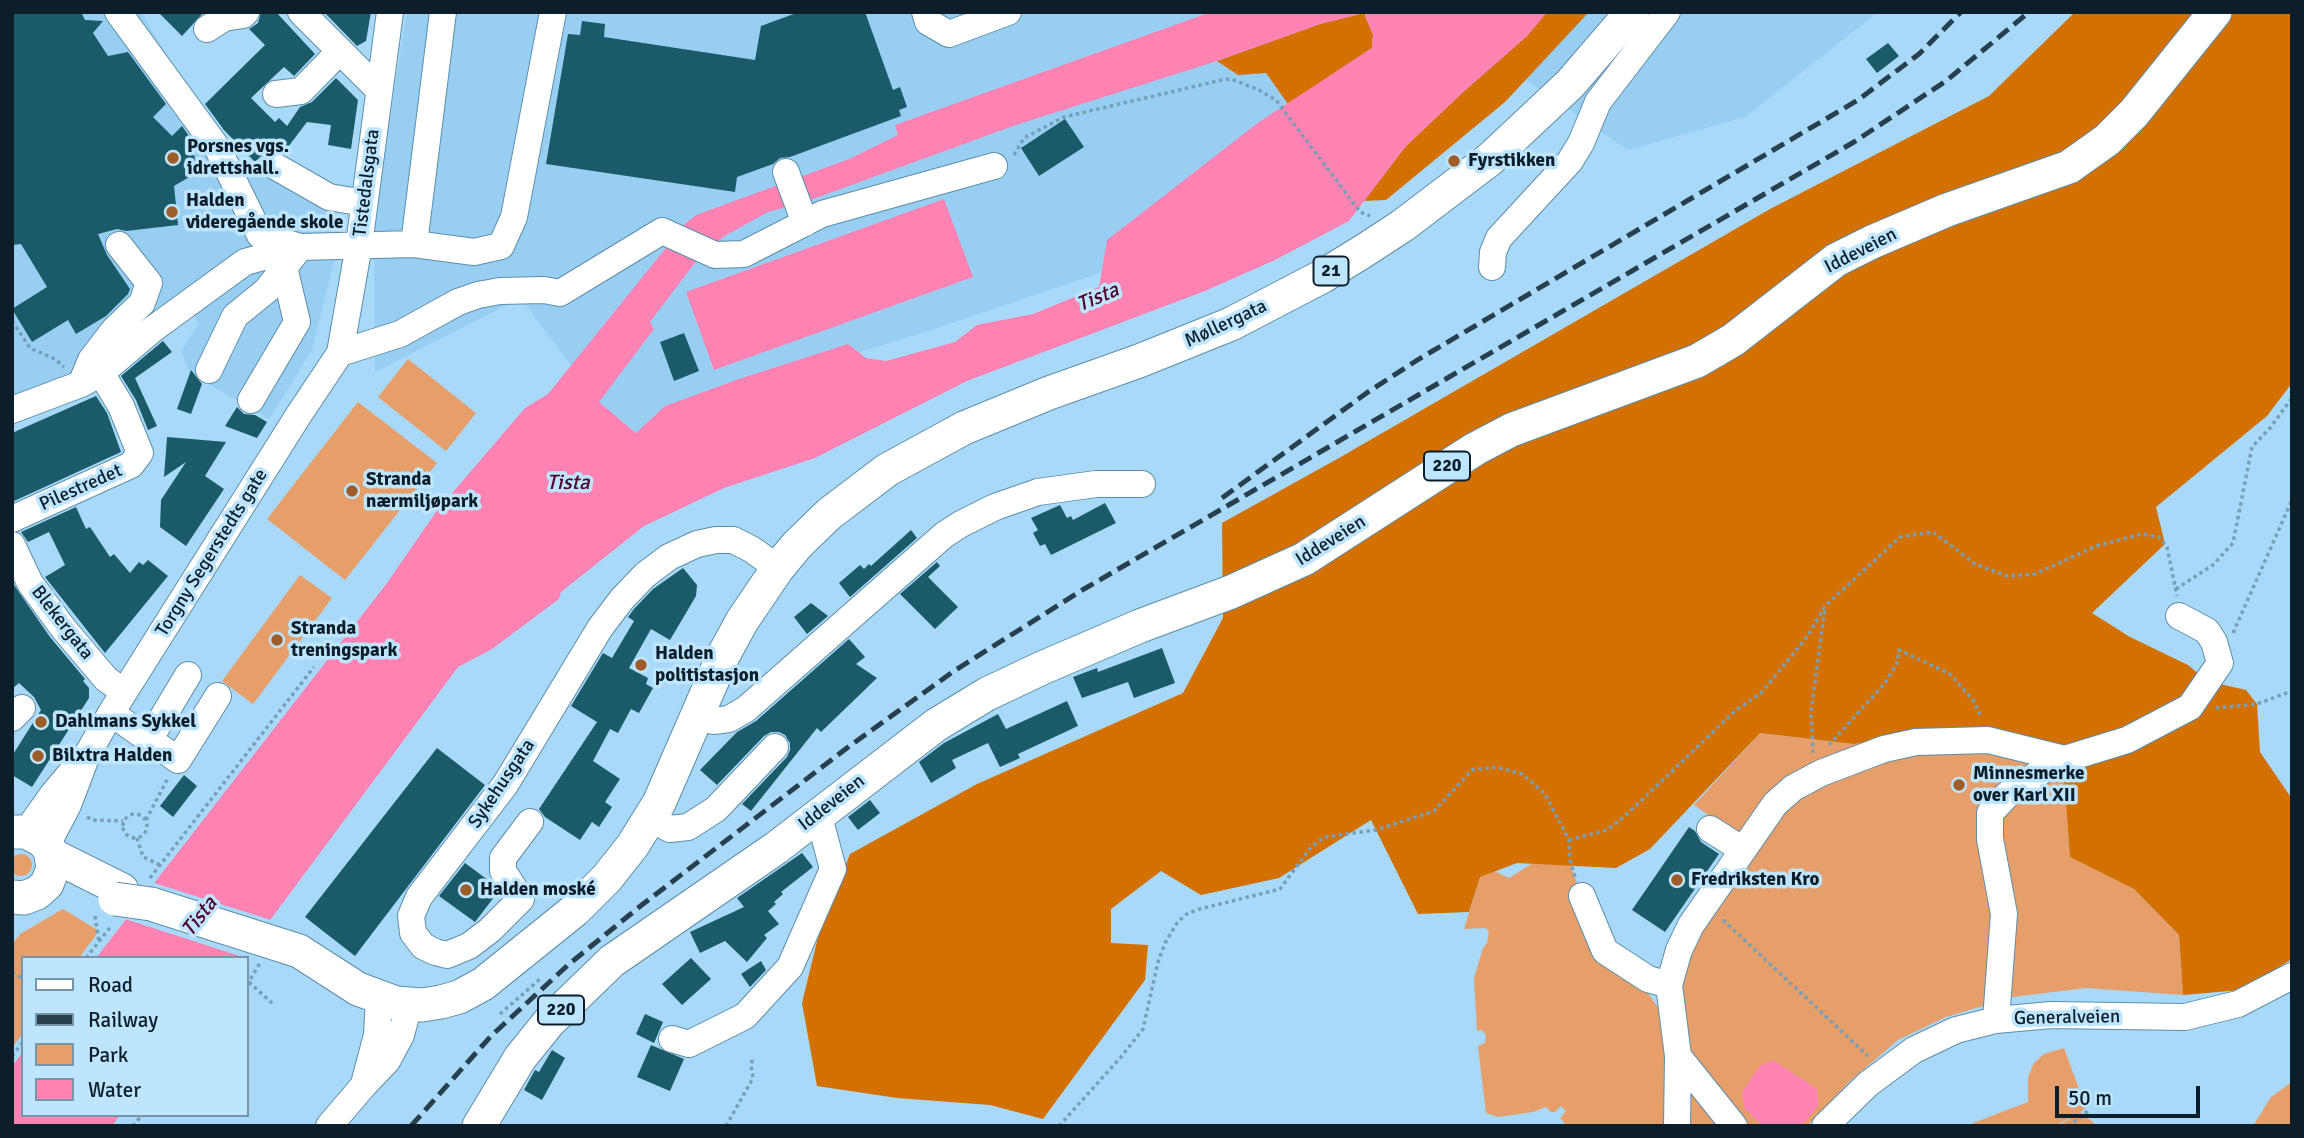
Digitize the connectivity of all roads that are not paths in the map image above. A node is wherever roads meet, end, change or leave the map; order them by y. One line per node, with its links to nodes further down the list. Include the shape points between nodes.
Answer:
1 (118, 12): 24 (street, via 218,149 260,235)
2 (246, 12): 12 (street)
3 (390, 12): 14 (street, Tistedalsgata)
4 (443, 12): 21 (street)
5 (554, 12): 21 (street, via 514,217 501,246 474,252)
6 (925, 12): 7 (street, via 929,22 949,33)
7 (1008, 12)
8 (1632, 12): 34 (main road, Møllergata / 21, via 1530,123 1402,226 1323,276 1231,324 1003,410 923,449 829,513)
9 (1667, 12): 25 (street, via 1598,102 1570,161 1499,238)
10 (2214, 12): 43 (main road, Iddeveien / 220, via 2134,113 2107,140 2069,167 1872,242 1836,260 1733,340 1697,361 1511,430 1304,559 987,694 936,725)
11 (309, 15): 13 (street)
12 (207, 29)
13 (340, 51): 14 (street); 15 (street, via 301,91)
14 (379, 90): 19 (street, Tistedalsgata)
15 (276, 94)
16 (273, 165): 19 (street, via 329,197)
17 (994, 166): 20 (street)
18 (786, 172): 20 (street)
19 (364, 202): 23 (street, Tistedalsgata)
20 (802, 216): 26 (street, via 744,254 715,256 662,232 560,293 478,295 400,334)
21 (414, 244): 23 (street)
22 (120, 245): 28 (street, via 149,283 142,303 90,359)
23 (359, 245): 24 (street); 26 (street, Tistedalsgata)
24 (292, 257): 27 (street, via 267,290 235,316); 28 (street, via 245,261); 29 (street, via 297,322)
25 (1492, 267)
26 (340, 353): 38 (street, Torgny Segerstedts gate)
27 (209, 370)
28 (98, 374): 30 (street); 32 (street, Pilestredet, via 121,406 140,453 131,465)
29 (251, 400)
30 (12, 410)
31 (1142, 484): 39 (street, via 1096,484 1038,492 995,506 944,535 746,709 729,719)
32 (12, 519)
33 (12, 545): 38 (street, Blekergata, via 30,583 106,679)
34 (778, 568): 39 (main road, 21, via 742,621); 45 (street, Sykehusgata, via 733,540 716,540 669,557 622,599 505,785 419,897 411,916 413,933 423,946 447,954 469,946 521,899 503,871 503,858)
35 (2179, 616): 42 (street, via 2207,631 2220,663 2189,707 2127,740)
36 (188, 675): 40 (street)
37 (218, 696): 40 (street, Blekergata, via 178,760)
38 (118, 702): 40 (street, Blekergata); 47 (street, Torgny Segerstedts gate, via 87,755 68,805)
39 (697, 717): 44 (main road, 21)
40 (149, 740)
41 (775, 747): 44 (street, via 716,809 688,827 670,829)
42 (2065, 759): 48 (street, via 1988,740 1916,742 1884,749 1793,788 1775,804); 55 (street, via 2008,794 1990,813 1990,839 2004,914)
43 (815, 816): 56 (street, via 833,869 790,967 745,1016 689,1044); 58 (main road, Iddeveien / 220, via 719,889 638,942 583,988 520,1058)
44 (650, 818): 54 (main road, 21, via 591,895 507,967 459,997 432,1004)
45 (530, 822)
46 (1710, 829): 48 (street)
47 (34, 841): 50 (main road, via 52,873); 51 (main road)
48 (1743, 850): 53 (street, via 1691,925)
49 (1582, 896): 53 (street, via 1605,951 1648,979)
50 (23, 898): 51 (main road)
51 (112, 898): 54 (main road, bridge, via 151,904 274,951 299,951 342,980)
52 (2292, 976): 55 (street, Generalveien, via 2238,1004 2185,1017 2051,1015)
53 (1669, 985): 57 (street)
54 (393, 1002): 59 (street, via 395,1049)
55 (1996, 1020): 62 (street, Generalveien, via 1956,1030 1914,1050 1868,1084)
56 (672, 1040)
57 (1678, 1056): 60 (street); 61 (street)
58 (480, 1124)
59 (329, 1126)
60 (1677, 1126)
61 (1734, 1126)
62 (1825, 1126)

